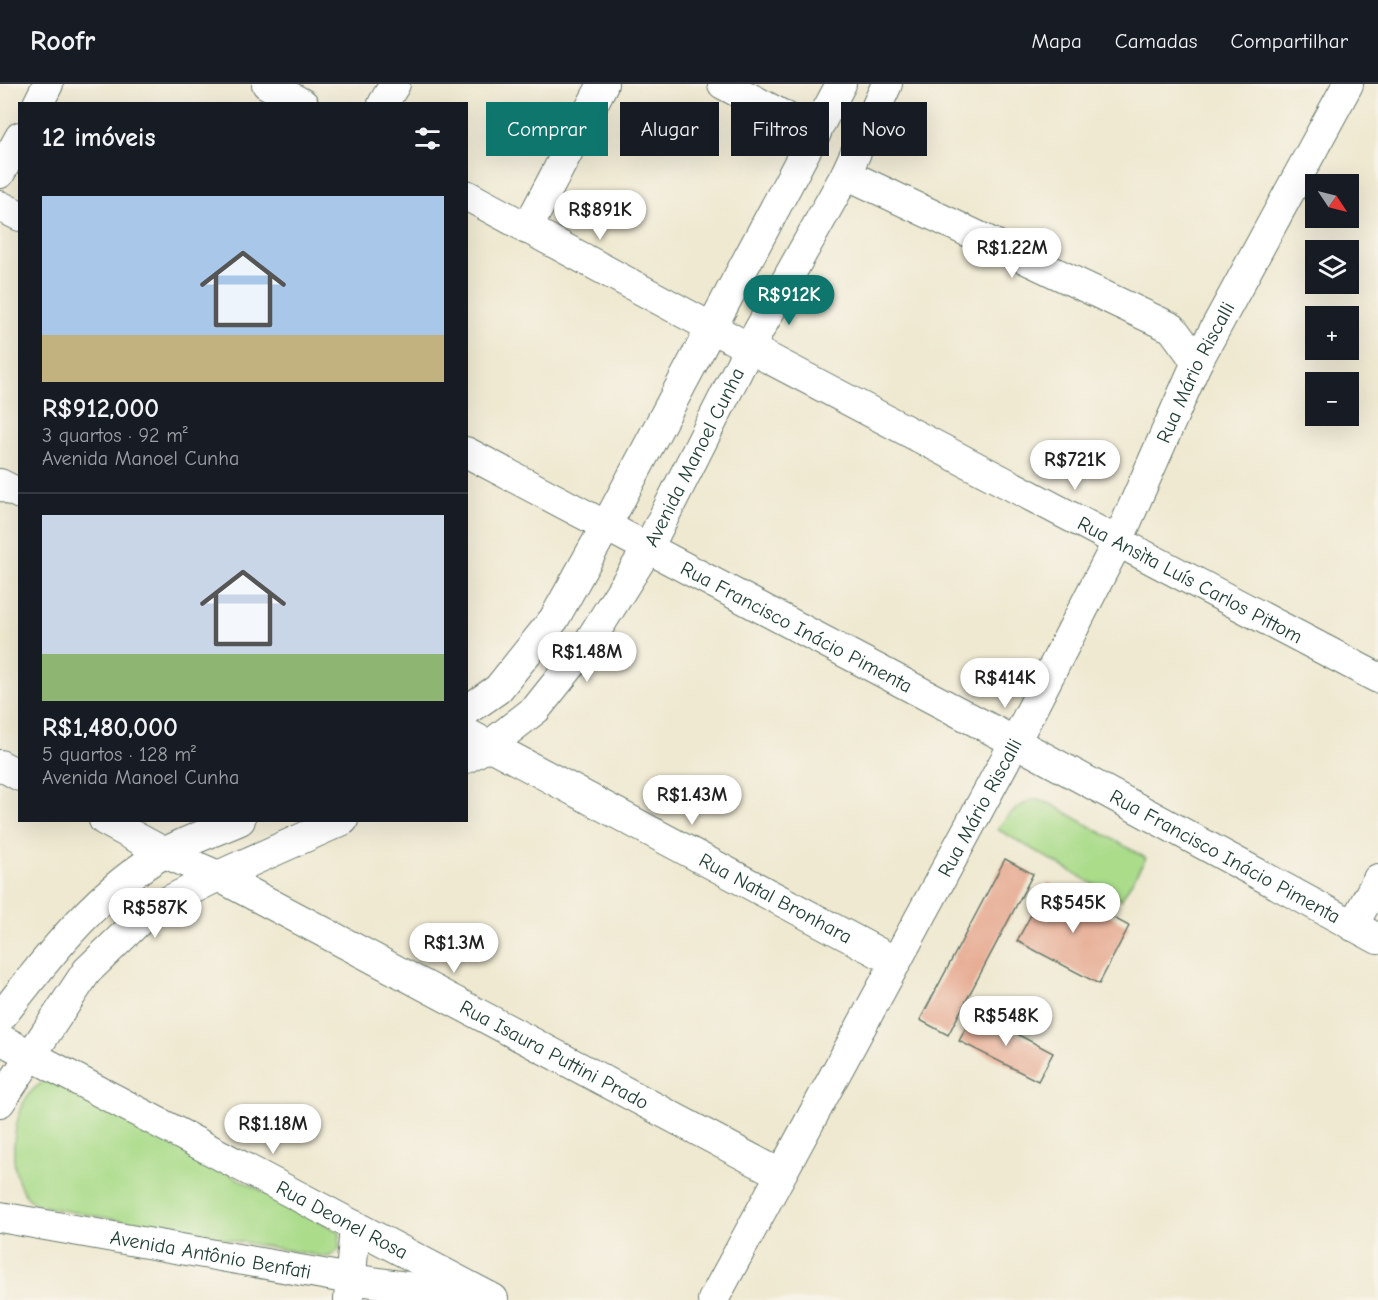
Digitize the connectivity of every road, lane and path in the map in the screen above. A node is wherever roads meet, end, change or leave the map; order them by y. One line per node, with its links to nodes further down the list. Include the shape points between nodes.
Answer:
1 (48, 84): 9 (street)
2 (267, 84): 10 (street)
3 (395, 84): 11 (street)
4 (603, 84): 21 (street)
5 (723, 84): 12 (street)
6 (841, 84): 13 (street)
7 (887, 84): 17 (street, Avenida Manoel Cunha)
8 (1348, 84): 24 (street, Rua Mário Riscalli)
9 (39, 102)
10 (299, 102)
11 (384, 102)
12 (757, 102)
13 (829, 108)
14 (18, 141): 16 (street)
15 (804, 156): 22 (street)
16 (0, 173)
17 (846, 174): 23 (street, Avenida Manoel Cunha); 24 (street, via 1172,328)
18 (468, 196): 21 (street, Rua Ansìta Luís Carlos Pittom)
19 (0, 206): 20 (street)
20 (18, 215)
21 (527, 229): 22 (street, Rua Ansìta Luís Carlos Pittom)
22 (711, 327): 23 (street, Rua Ansìta Luís Carlos Pittom); 28 (street)
23 (749, 348): 29 (street, Rua Ansìta Luís Carlos Pittom); 30 (street, Avenida Manoel Cunha)
24 (1197, 362): 29 (street, Rua Mário Riscalli)
25 (468, 453): 28 (street, Rua Francisco Inácio Pimenta)
26 (0, 484): 27 (street)
27 (18, 493)
28 (606, 526): 30 (street, Rua Francisco Inácio Pimenta); 32 (street, via 554,619 498,689)
29 (1118, 541): 31 (street, Rua Ansìta Luís Carlos Pittom); 33 (street, Rua Mário Riscalli)
30 (648, 548): 33 (street, Rua Francisco Inácio Pimenta); 34 (street, Avenida Manoel Cunha, via 586,645 536,709)
31 (1378, 678)
32 (468, 710)
33 (1015, 742): 43 (street, Rua Francisco Inácio Pimenta); 44 (street, Rua Mário Riscalli)
34 (474, 745): 44 (street, Rua Natal Bronhara)
35 (0, 765): 36 (street)
36 (18, 775)
37 (108, 822): 40 (street, Rua Isaura Puttini Prado)
38 (235, 822): 40 (street)
39 (339, 822): 41 (street)
40 (165, 853): 41 (street, Rua Isaura Puttini Prado); 45 (street, via 120,884 58,944)
41 (218, 876): 47 (street, via 149,911 87,971); 49 (street, Rua Isaura Puttini Prado)
42 (1378, 879): 43 (street)
43 (1365, 933)
44 (896, 962): 49 (street, Rua Mário Riscalli)
45 (0, 1018)
46 (0, 1039): 47 (street, Rua Deonel Rosa)
47 (31, 1053): 48 (street); 51 (street, Rua Deonel Rosa)
48 (0, 1102)
49 (780, 1174): 54 (street, Rua Mário Riscalli)
50 (0, 1217): 52 (street, Avenida Antônio Benfati)
51 (355, 1226): 52 (street); 53 (street, Rua Deonel Rosa)
52 (350, 1290): 53 (street, Avenida Antônio Benfati)
53 (494, 1300)
54 (713, 1300)

